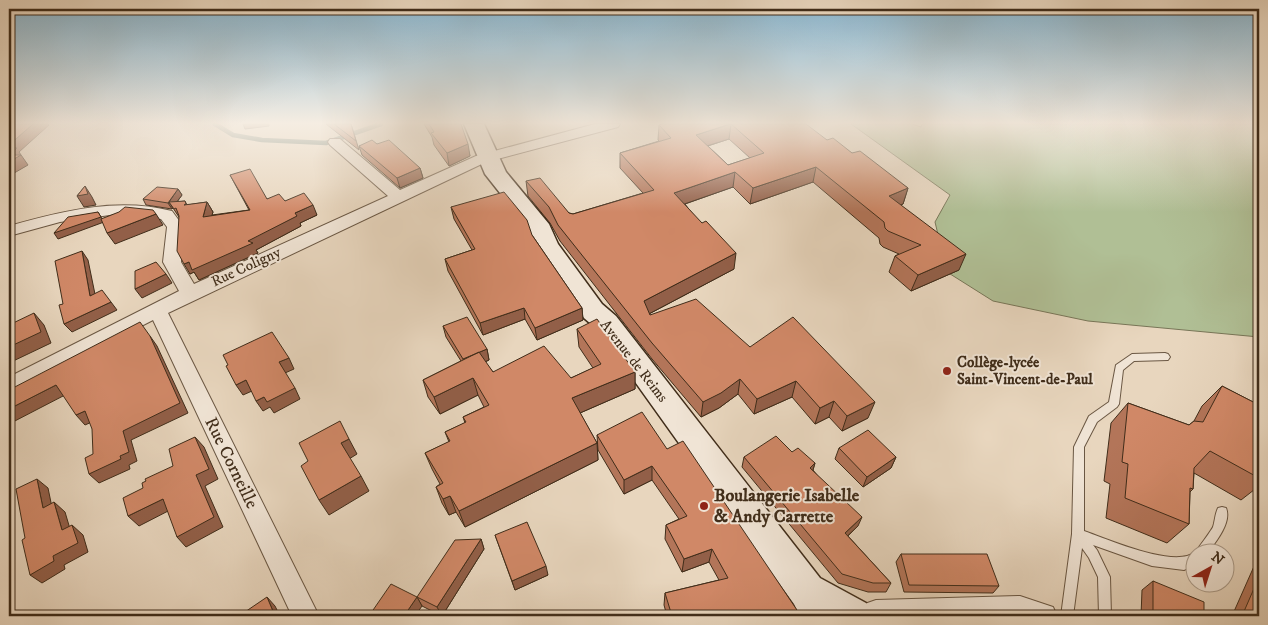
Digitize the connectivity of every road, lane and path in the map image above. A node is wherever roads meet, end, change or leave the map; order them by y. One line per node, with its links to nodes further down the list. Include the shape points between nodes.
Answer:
1 (348, 153): 5 (street)
2 (485, 153): 4 (main road, Avenue de Reims)
3 (502, 153): 4 (street, Rue Coligny)
4 (487, 157): 5 (street, Rue Coligny); 15 (main road, Avenue de Reims, via 496,174 541,229 547,245 593,310 607,323)
5 (399, 197): 7 (street, Rue Coligny)
6 (9, 231): 7 (street, via 59,217 117,209 166,214 175,226 172,262)
7 (190, 293): 8 (street, Rue Coligny)
8 (156, 310): 10 (street, Rue Coligny); 16 (street, Rue Corneille)
9 (1165, 357): 12 (lane, via 1132,358 1119,368 1114,404 1092,419 1080,447)
10 (9, 386)
11 (1222, 512): 13 (lane, via 1217,532)
12 (1078, 534): 14 (lane, via 1152,560); 20 (lane); 21 (lane, via 1104,577)
13 (1209, 542)
14 (1186, 563)
15 (813, 604): 17 (main road, Avenue de Reims)
16 (306, 616)
17 (853, 616)
18 (865, 616): 19 (street, via 901,611 1020,609)
19 (1044, 616)
20 (1067, 616)
21 (1105, 616)

